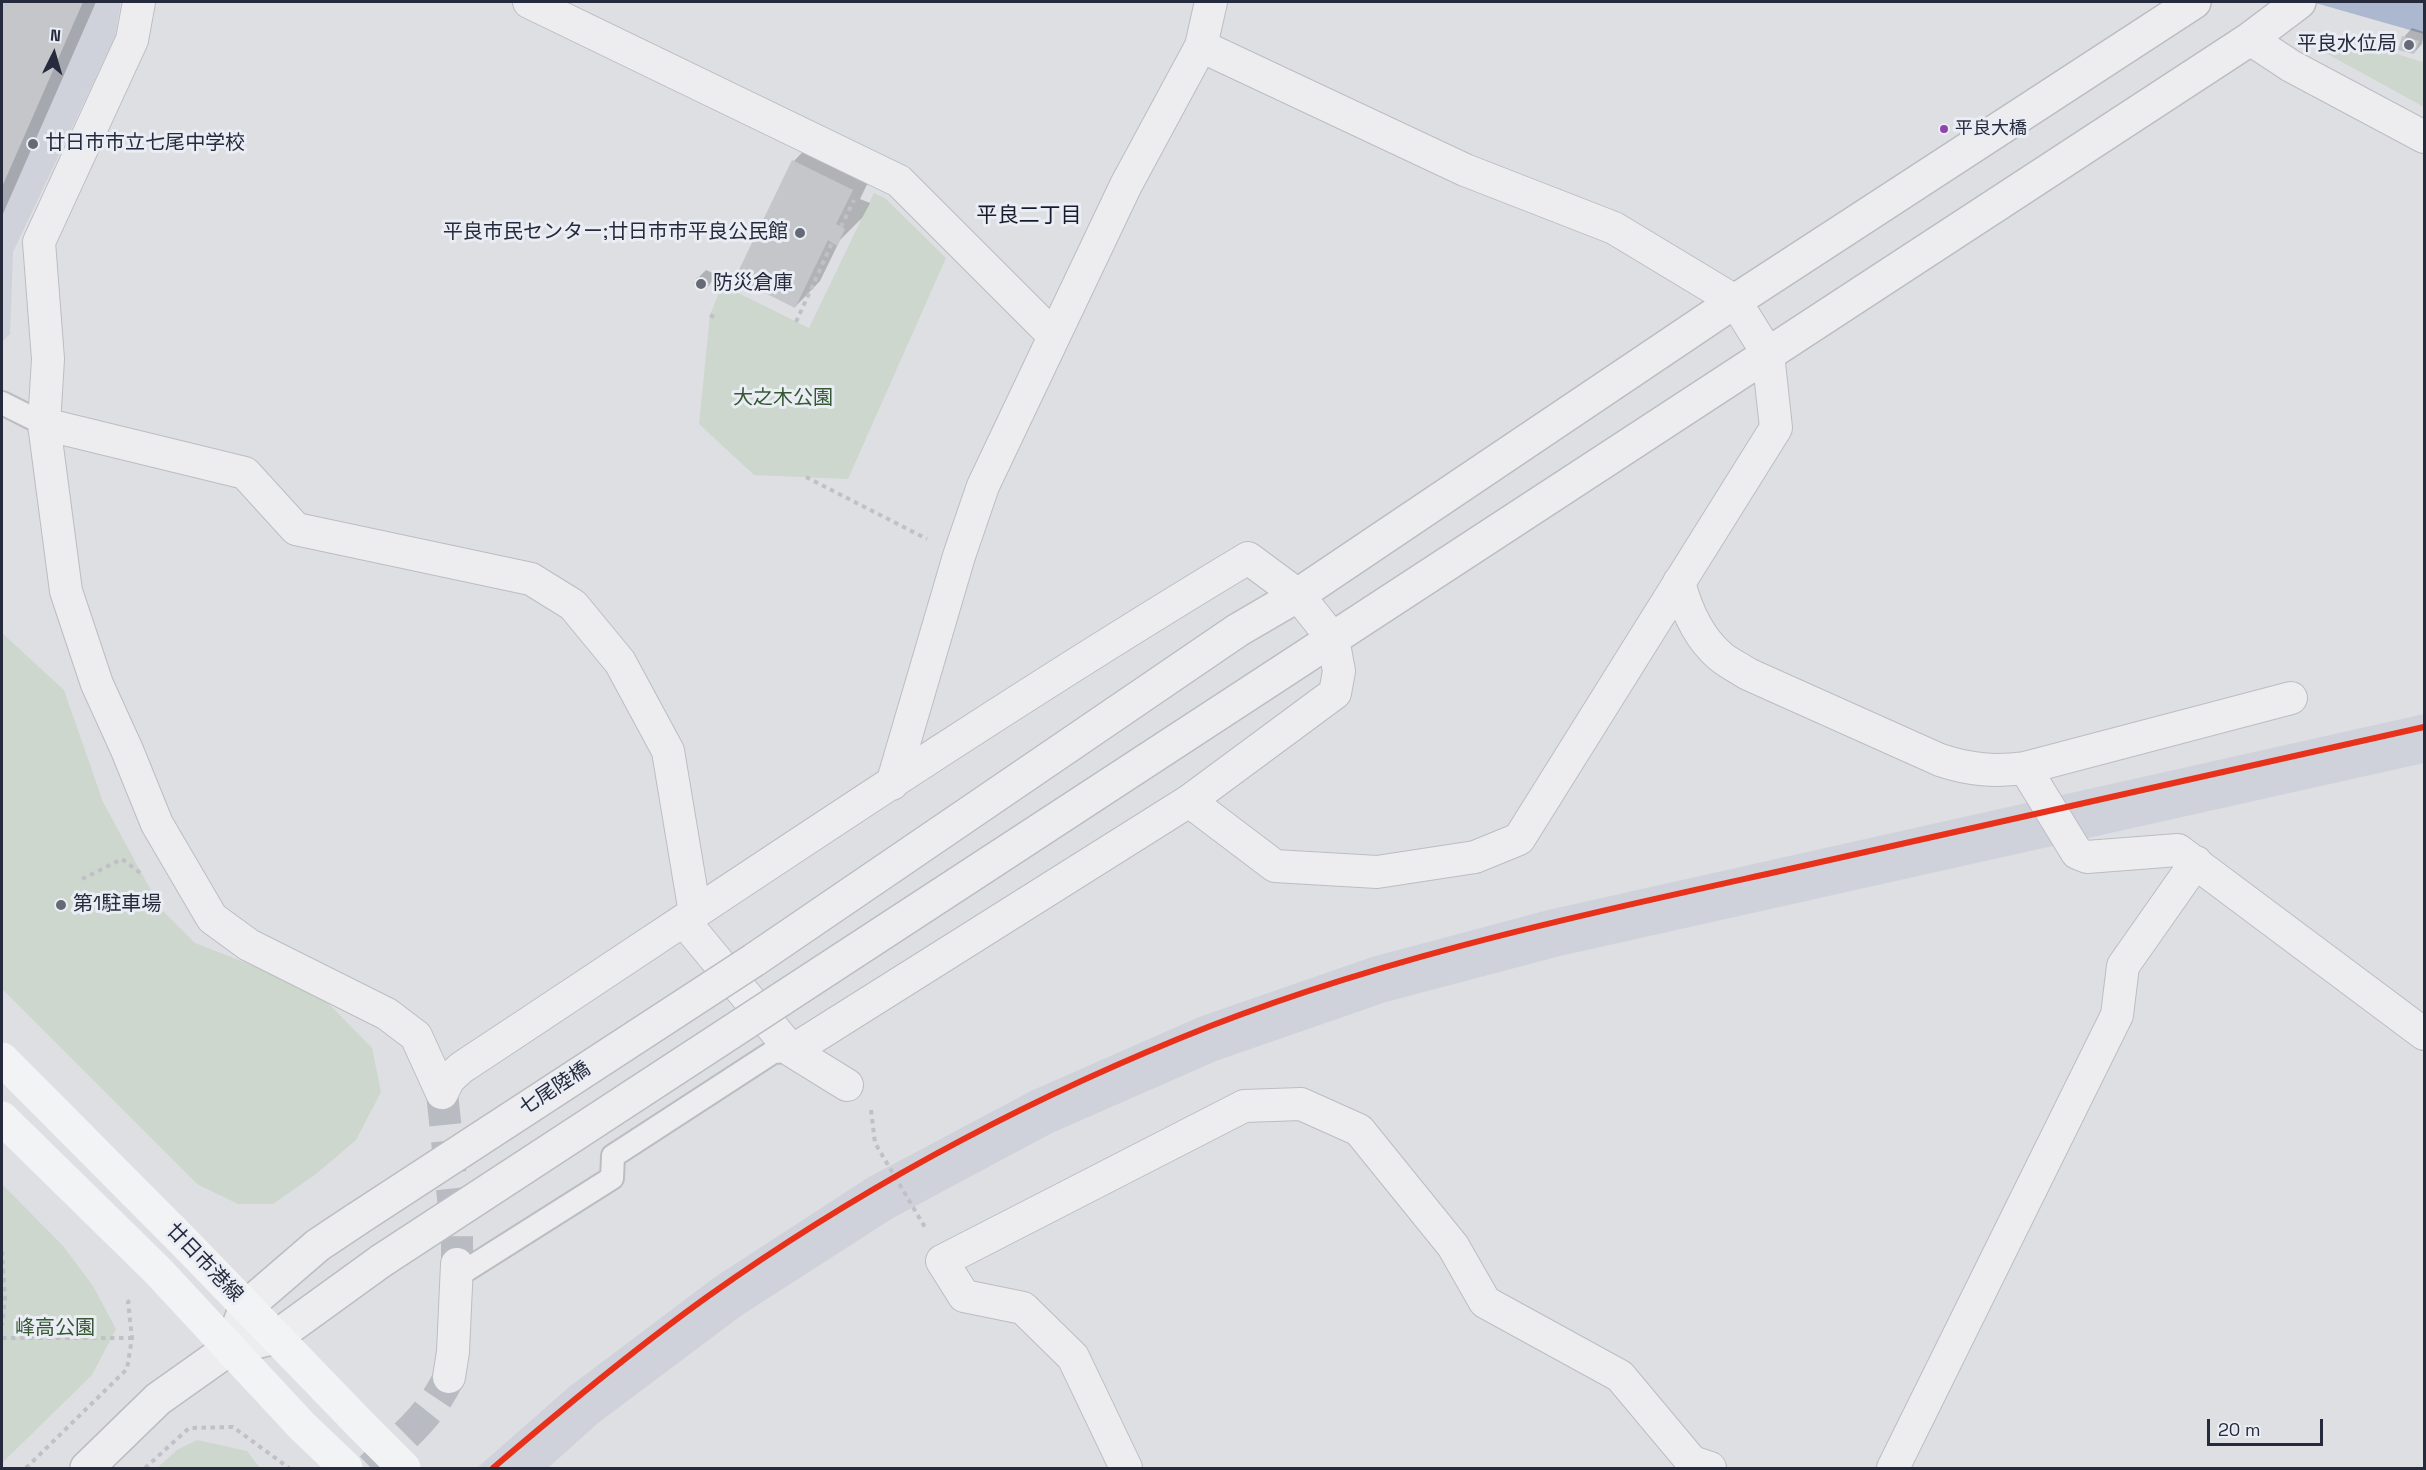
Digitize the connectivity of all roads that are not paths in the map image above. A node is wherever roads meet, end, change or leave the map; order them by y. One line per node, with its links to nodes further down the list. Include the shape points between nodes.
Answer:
1 (139, 2): 13 (street, via 132,40 39,242 48,359)
2 (529, 2): 10 (street, via 898,181)
3 (1211, 2): 7 (street)
4 (2194, 2): 9 (street, 七尾陸橋)
5 (2299, 2): 6 (street)
6 (2254, 36): 8 (street, via 2291,66); 11 (street)
7 (1201, 46): 9 (street, via 1465,170 1614,228); 10 (street, via 1126,185)
8 (2424, 137)
9 (1736, 301): 11 (street); 15 (street, 七尾陸橋)
10 (1054, 336): 19 (street, via 983,486)
11 (1768, 354): 14 (street, via 1776,428); 16 (street)
12 (2, 403): 13 (street)
13 (44, 424): 22 (street, via 245,473 296,529 531,579 573,605 620,662 668,751); 22 (street, via 72,612 97,684 157,824 212,918 249,945 395,1019 416,1036 442,1093 461,1068)
14 (1679, 582): 18 (street, via 1698,630 1720,656 1748,674 1940,760 1981,771); 20 (street, via 1520,839 1475,857 1377,872 1275,866)
15 (1298, 595): 16 (street); 19 (street, via 1248,558); 29 (street, 七尾陸橋, bridge, via 1238,630 754,960 318,1245)
16 (1333, 639): 20 (street, via 1339,671 1335,693); 30 (street, bridge, via 381,1261)
17 (2291, 698): 18 (street)
18 (2025, 768): 21 (street, via 2077,853 2087,857 2178,850)
19 (892, 784): 22 (street)
20 (1189, 801): 24 (street)
21 (2196, 862): 23 (street); 38 (street, via 2123,966 2117,1015)
22 (689, 917): 24 (street)
23 (2424, 1034)
24 (792, 1052): 26 (street); 28 (street, via 773,1052 613,1156 612,1178)
25 (2, 1059): 29 (main road, 廿日市港線)
26 (847, 1085)
27 (2, 1118): 31 (main road, 廿日市港線, via 158,1271)
28 (457, 1270): 32 (street)
29 (246, 1307): 30 (main road, 廿日市港線); 31 (street)
30 (276, 1337): 31 (street); 35 (main road, 廿日市港線, bridge)
31 (230, 1348): 33 (main road, 廿日市港線); 34 (street, via 158,1399)
32 (448, 1377)
33 (339, 1461)
34 (87, 1468)
35 (404, 1468)
36 (1126, 1468): 37 (street, via 1073,1357 1023,1308 963,1296 942,1261 1244,1106 1301,1104 1359,1130 1453,1246 1485,1302 1620,1376 1692,1462)
37 (1710, 1468)
38 (1893, 1468)

